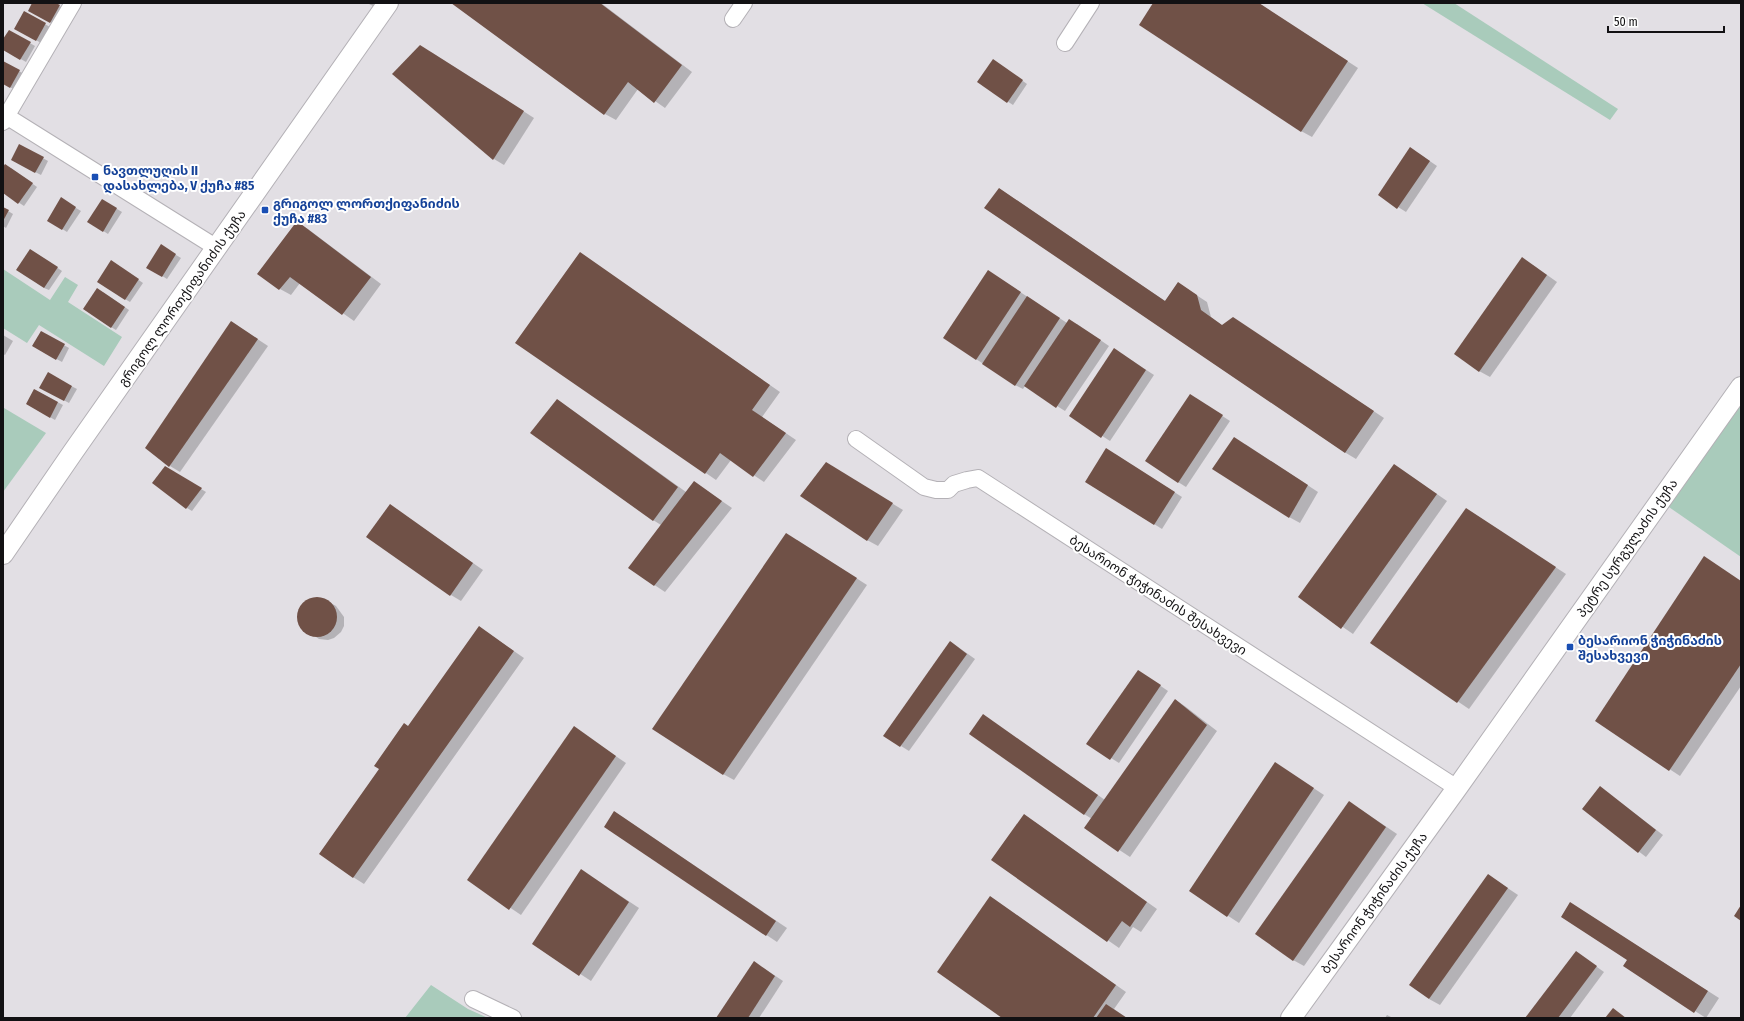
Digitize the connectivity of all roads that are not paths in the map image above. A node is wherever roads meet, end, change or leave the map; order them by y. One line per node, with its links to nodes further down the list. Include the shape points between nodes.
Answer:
1 (73, 3): 7 (street)
2 (388, 3): 8 (street, გრიგოლ ლორთქიფანიძის ქუჩა)
3 (744, 3): 5 (street)
4 (1091, 3): 6 (street)
5 (733, 19)
6 (1065, 43)
7 (4, 118): 8 (street)
8 (217, 248): 11 (street, გრიგოლ ლორთქიფანიძის ქუჩა)
9 (1741, 388): 12 (street, პეტრე სურგულაძის ქუჩა)
10 (856, 439): 12 (street, ბესარიონ ჭიჭინაძის შესახვევი, via 924,487 948,490 954,484 978,478)
11 (3, 554)
12 (1457, 788): 15 (street, ბესარიონ ჭიჭინაძის ქუჩა)
13 (473, 999): 14 (street)
14 (513, 1018)
15 (1291, 1018)

